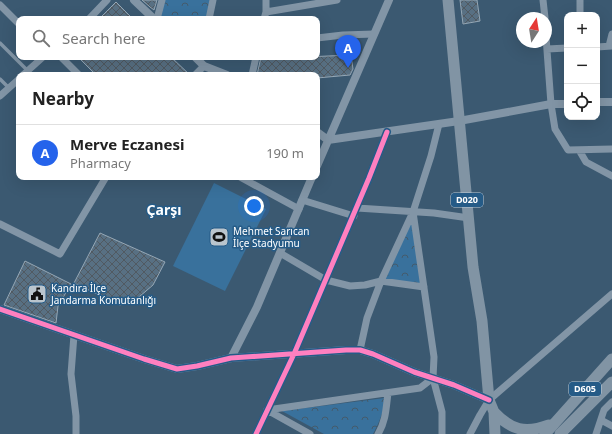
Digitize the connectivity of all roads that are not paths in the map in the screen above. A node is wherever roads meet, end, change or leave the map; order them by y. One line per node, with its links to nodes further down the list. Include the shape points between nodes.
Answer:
1 (107, 0): 15 (street)
2 (134, 0): 16 (street)
3 (162, 0): 17 (street)
4 (213, 0): 18 (street)
5 (266, 0): 14 (street)
6 (337, 0): 14 (street)
7 (389, 0): 20 (street)
8 (448, 0): 47 (main road, D020)
9 (543, 0): 12 (street)
10 (580, 0): 13 (street)
11 (0, 5): 19 (street)
12 (544, 12)
13 (580, 12)
14 (265, 15)
15 (92, 16)
16 (152, 16)
17 (156, 16)
18 (210, 16)
19 (16, 21)
20 (374, 34): 22 (street); 51 (street)
21 (612, 34): 25 (street)
22 (320, 38)
23 (0, 43): 33 (lane)
24 (600, 46): 25 (street)
25 (611, 46)
26 (564, 48): 27 (street)
27 (547, 49): 45 (street)
28 (40, 60): 34 (street)
29 (64, 60): 35 (street)
30 (199, 60): 32 (street)
31 (255, 60): 38 (street)
32 (204, 66): 36 (street); 37 (street)
33 (25, 72)
34 (27, 72)
35 (77, 72)
36 (198, 72)
37 (219, 72)
38 (253, 72)
39 (0, 79): 41 (lane)
40 (16, 82): 41 (street)
41 (9, 88): 42 (street)
42 (0, 96)
43 (600, 102): 44 (street)
44 (612, 102)
45 (551, 104): 46 (street); 47 (street); 53 (street, via 555,129 568,150)
46 (564, 104)
47 (459, 121): 48 (street); 64 (main road, D020)
48 (439, 124): 49 (street); 62 (street)
49 (386, 132): 51 (street); 60 (street)
50 (320, 134): 51 (street)
51 (328, 140): 54 (street)
52 (612, 149): 53 (street)
53 (579, 150): 55 (street, via 586,162)
54 (320, 159)
55 (612, 176)
56 (104, 180): 65 (street, via 60,254)
57 (250, 180): 61 (street)
58 (311, 180): 59 (street)
59 (302, 200): 61 (street); 63 (street)
60 (357, 208): 62 (street); 63 (street)
61 (299, 209): 66 (street)
62 (413, 212): 64 (street); 68 (street); 69 (street)
63 (354, 216): 67 (street)
64 (469, 218): 80 (main road, D020)
65 (0, 224)
66 (280, 253): 67 (street); 75 (street)
67 (326, 280): 68 (street, via 350,286); 74 (street)
68 (381, 281): 69 (street); 73 (street, via 367,318)
69 (424, 287): 77 (street, via 434,357)
70 (612, 294): 80 (street)
71 (0, 309): 72 (street)
72 (74, 335): 75 (street, via 177,368); 87 (street, via 71,374)
73 (360, 350): 74 (street); 77 (street)
74 (294, 354): 75 (street); 82 (street)
75 (232, 358)
76 (612, 359): 84 (main road, D605)
77 (433, 378): 79 (street, via 420,388); 80 (street); 91 (street, via 442,412)
78 (612, 382): 96 (main road, D605)
79 (388, 393): 82 (street); 90 (street, via 386,415)
80 (489, 400): 83 (main road, D020); 92 (street); 93 (main road, D020)
81 (612, 402): 85 (street, via 604,410)
82 (267, 410): 88 (street); 89 (street)
83 (494, 412): 84 (main road, via 515,432 530,434 543,430); 94 (main road, D020)
84 (558, 419): 95 (main road, D605)
85 (601, 420): 86 (street); 97 (street)
86 (612, 426)
87 (76, 434)
88 (256, 434)
89 (310, 434)
90 (378, 434)
91 (442, 434)
92 (470, 434)
93 (488, 434)
94 (495, 434)
95 (545, 434)
96 (560, 434)
97 (596, 434)

